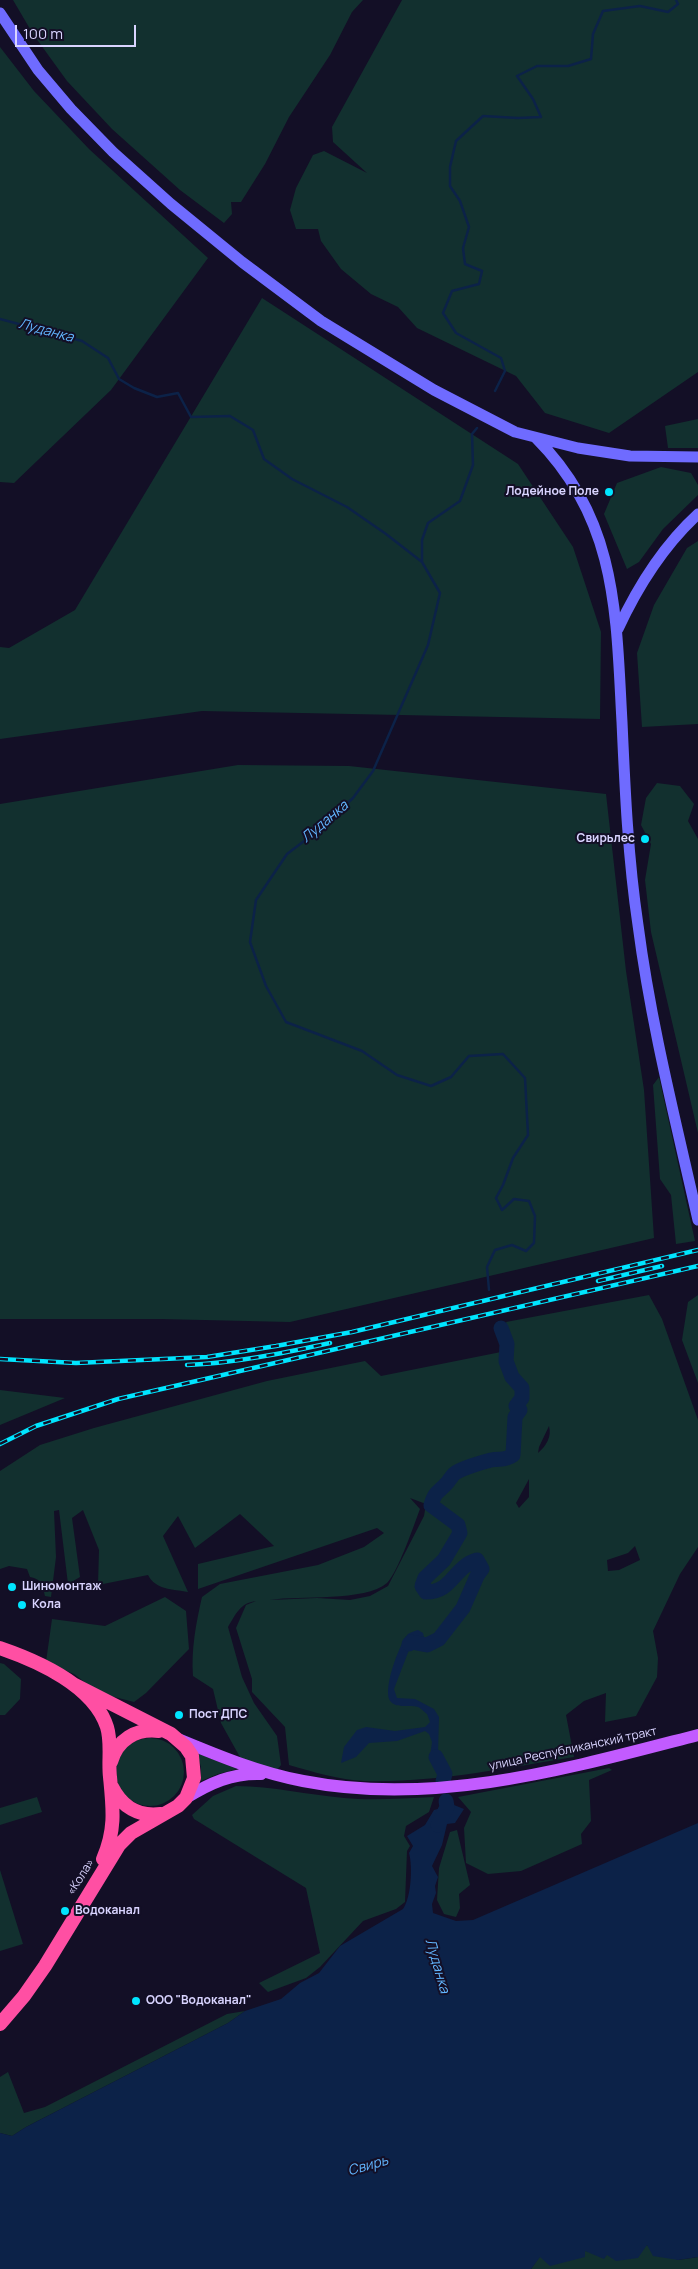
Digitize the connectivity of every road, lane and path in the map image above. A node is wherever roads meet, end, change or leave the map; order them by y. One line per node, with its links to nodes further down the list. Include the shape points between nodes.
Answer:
1 (0, 13): 2 (street, via 38,70 71,109 120,158 242,262 321,321 392,365 515,432)
2 (535, 437): 3 (street, via 630,456); 5 (street, via 572,483 603,546)
3 (698, 457)
4 (698, 514): 5 (street, via 645,578)
5 (618, 629): 6 (street, via 628,832 637,924 656,1033)
6 (698, 1220)
7 (0, 1648): 8 (highway)
8 (73, 1684): 9 (highway); 12 (highway, via 94,1702 103,1717)
9 (162, 1731): 11 (highway); 12 (highway, via 150,1730 128,1737 119,1745)
10 (698, 1735): 13 (main road, улица Республиканский тракт, via 557,1769 432,1788 342,1788)
11 (178, 1739): 13 (main road); 15 (highway, via 192,1756 194,1767 194,1778)
12 (110, 1766): 14 (highway)
13 (274, 1774): 15 (main road, via 229,1777 208,1784)
14 (112, 1786): 16 (highway, via 123,1803 140,1813 150,1815); 17 (highway, via 113,1827 108,1847)
15 (186, 1798): 16 (highway, «Кола»)
16 (169, 1811): 17 (highway, «Кола», via 125,1838)
17 (88, 1892): 18 (highway, «Кола», via 45,1966)
18 (0, 2024)

